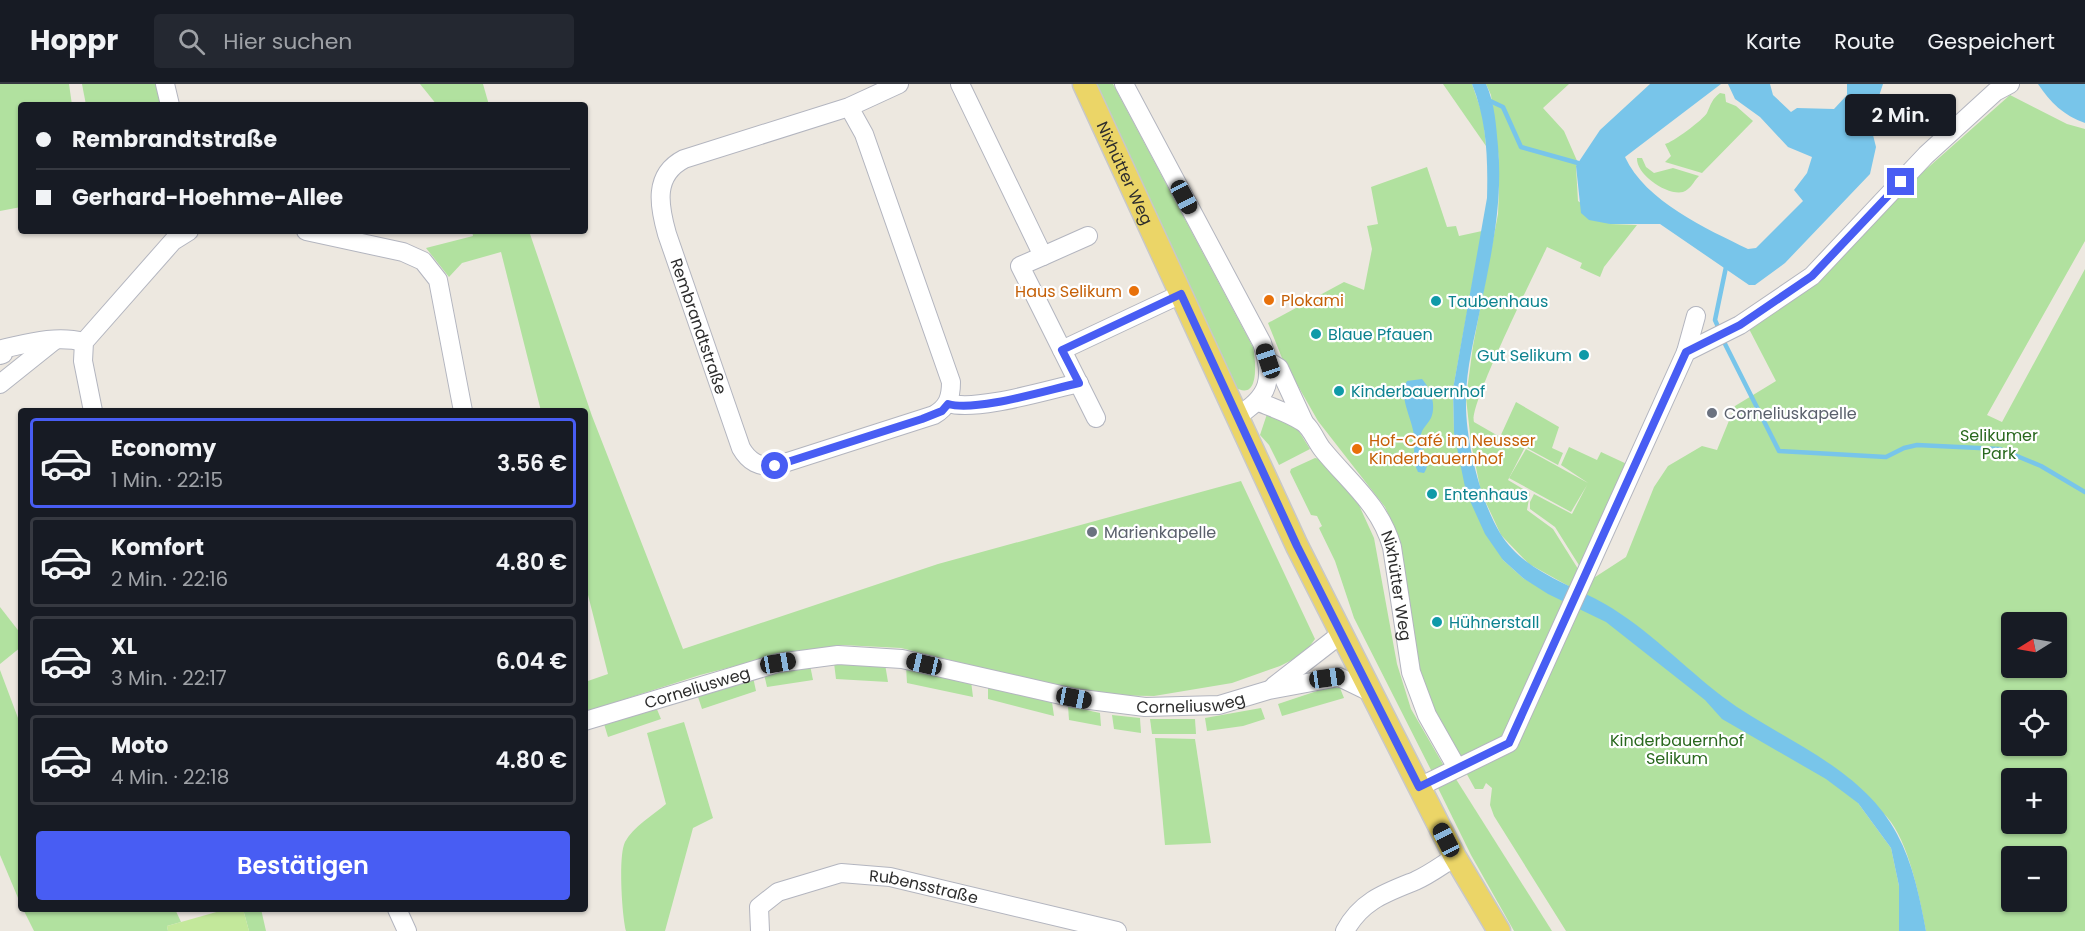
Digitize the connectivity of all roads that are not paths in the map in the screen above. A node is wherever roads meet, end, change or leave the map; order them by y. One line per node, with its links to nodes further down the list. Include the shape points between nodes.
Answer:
1 (165, 84): 7 (street)
2 (899, 84): 8 (street, Rembrandtstraße)
3 (960, 84): 13 (street)
4 (1084, 84): 14 (main road, Nixhütter Weg)
5 (1124, 84): 21 (street, Nixhütter Weg)
6 (2010, 84): 20 (street, via 1926,155 1812,276 1732,329)
7 (169, 102)
8 (849, 107): 25 (street, via 864,134 951,382); 25 (street, Rembrandtstraße, via 679,162 667,175 660,192 667,234 741,448 756,464 775,466 922,419 942,411)
9 (184, 234): 17 (street, via 173,241)
10 (332, 234): 12 (street)
11 (1088, 236): 13 (street)
12 (383, 240): 27 (street, via 423,261 438,280)
13 (1043, 256): 19 (street, via 1020,266)
14 (1181, 294): 19 (street); 28 (main road, Nixhütter Weg)
15 (1696, 316): 20 (street)
16 (56, 339): 17 (street); 18 (street); 23 (street)
17 (84, 342): 26 (street, via 83,362)
18 (1, 348)
19 (1062, 350): 22 (street)
20 (1686, 352): 35 (street, via 1509,743)
21 (1268, 361): 24 (street, via 1269,375); 30 (street, Nixhütter Weg, via 1278,368)
22 (1079, 383): 25 (street, Rembrandtstraße, via 987,402); 29 (street)
23 (0, 384)
24 (1259, 402): 28 (street); 30 (street)
25 (948, 404)
26 (92, 408)
27 (462, 408)
28 (1237, 416): 31 (main road, Nixhütter Weg)
29 (1096, 418)
30 (1304, 422): 35 (street, Nixhütter Weg, via 1323,450 1362,491 1387,528 1411,672 1427,715)
31 (1341, 634): 32 (street, Corneliusweg); 33 (main road, Nixhütter Weg)
32 (1269, 690): 33 (street, Corneliusweg, via 1339,677); 34 (street, Corneliusweg, via 1220,705 1136,707 1074,698 902,659 838,655 778,663)
33 (1370, 692): 36 (main road, Nixhütter Weg)
34 (588, 720)
35 (1457, 768): 36 (street)
36 (1419, 787): 37 (main road, Nixhütter Weg)
37 (1455, 857): 42 (street, via 1417,880 1373,898); 43 (main road, Nixhütter Weg)
38 (398, 912): 39 (street)
39 (407, 931)
40 (760, 931): 41 (street, Rubensstraße, via 759,907 766,899 784,889 842,873 890,877)
41 (1117, 931)
42 (1345, 931)
43 (1499, 931)

